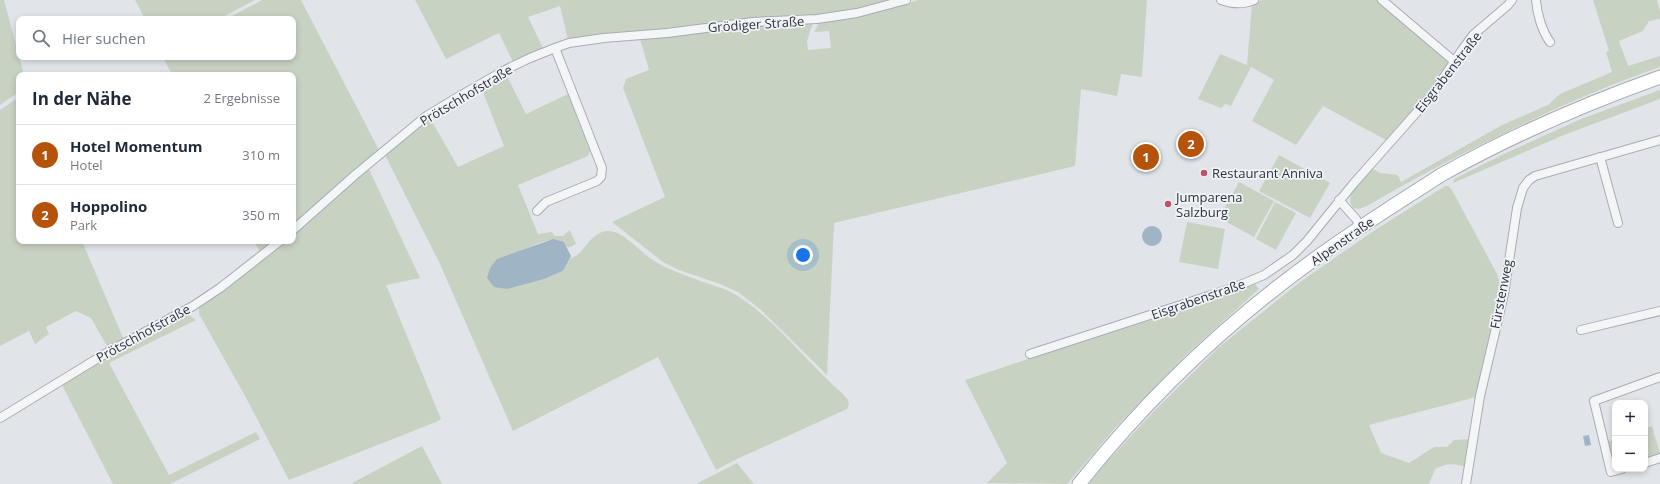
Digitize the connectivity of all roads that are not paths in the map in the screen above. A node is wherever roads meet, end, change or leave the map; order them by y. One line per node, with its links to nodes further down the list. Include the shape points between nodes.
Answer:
1 (906, 0): 7 (street, Grödiger Straße, via 858,13 817,19 753,22)
2 (1221, 0): 3 (street, via 1240,3)
3 (1254, 0)
4 (1382, 0): 10 (street)
5 (1512, 0): 10 (street, Eisgrabenstraße, via 1473,35)
6 (1536, 0): 8 (street, via 1546,37)
7 (604, 38): 9 (street, Prötschhofstraße)
8 (1550, 42)
9 (554, 48): 15 (street, via 602,168 602,177 546,202); 17 (street, Prötschhofstraße, via 505,70 425,117)
10 (1454, 61): 14 (street, Eisgrabenstraße, via 1432,95)
11 (1660, 77): 18 (main road, Alpenstraße, via 1582,106 1482,152)
12 (1660, 140): 13 (street, Fürstenweg)
13 (1600, 157): 16 (street); 29 (street, Fürstenweg, via 1535,176 1523,188 1517,208 1504,294 1480,396)
14 (1339, 200): 18 (street); 22 (street, Eisgrabenstraße, via 1307,241 1293,255 1264,275 1199,300)
15 (537, 211)
16 (1618, 223)
17 (296, 227)
18 (1360, 227): 28 (main road, Alpenstraße, via 1312,261 1214,340 1149,404 1106,450)
19 (276, 244): 24 (street, Prötschhofstraße, via 220,288 188,309 108,352)
20 (1660, 311): 21 (street)
21 (1581, 330)
22 (1030, 354)
23 (1660, 377): 27 (street, via 1594,401)
24 (0, 418)
25 (1660, 458): 26 (street)
26 (1648, 462)
27 (1612, 472)
28 (1079, 484)
29 (1466, 484)

